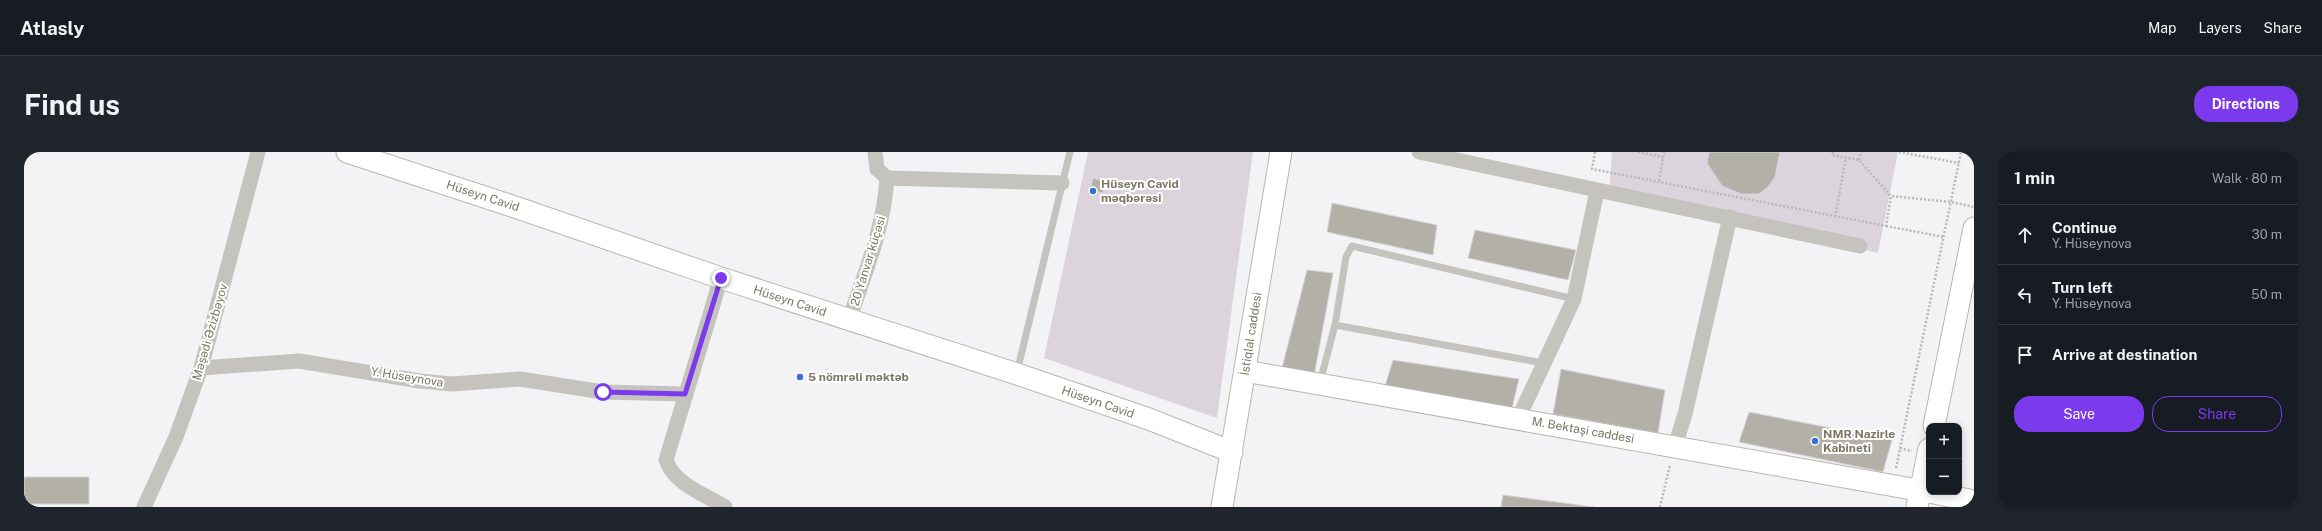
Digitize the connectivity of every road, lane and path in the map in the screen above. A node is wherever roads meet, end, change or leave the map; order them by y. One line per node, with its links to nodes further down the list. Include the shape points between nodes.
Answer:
1 (258, 152): 36 (street, Məşədi Əzizbəyov)
2 (347, 152): 31 (main road, Hüseyn Cavid)
3 (875, 152): 18 (street, via 877,169)
4 (1070, 152): 20 (lane)
5 (1419, 152): 21 (street)
6 (1595, 152): 19 (path, via 1592,169)
7 (1638, 152): 14 (path)
8 (1664, 152): 14 (path)
9 (1833, 152): 15 (path, via 1832,155)
10 (1860, 152): 16 (path)
11 (1899, 152): 17 (path)
12 (1961, 152): 17 (path)
13 (1283, 155): 37 (main road, İstiqlal caddesi)
14 (1664, 157): 19 (path)
15 (1846, 158): 16 (path); 26 (path)
16 (1859, 160): 22 (path)
17 (1959, 163): 23 (path)
18 (887, 178): 20 (street); 33 (street, 20 Yanvar küçəsi, via 885,203 877,238)
19 (1659, 181): 26 (path)
20 (1062, 183): 38 (lane)
21 (1597, 191): 25 (street); 32 (street)
22 (1891, 196): 23 (path); 27 (path)
23 (1952, 202): 24 (path); 29 (path)
24 (1974, 206)
25 (1730, 217): 30 (street); 43 (street, via 1685,414)
26 (1835, 217): 27 (path)
27 (1886, 226): 29 (path)
28 (1974, 228): 42 (main road)
29 (1944, 237): 46 (path)
30 (1860, 246)
31 (721, 278): 33 (main road, Hüseyn Cavid); 40 (street)
32 (1574, 299): 34 (lane, via 1352,246 1346,257); 35 (street)
33 (849, 320): 38 (main road, Hüseyn Cavid)
34 (1335, 325): 35 (lane); 39 (lane)
35 (1543, 363): 41 (street)
36 (201, 368): 40 (street, Y. Hüseynova, via 299,361 452,384 520,379 603,392); 49 (street, Məşədi Əzizbəyov, via 176,437)
37 (1245, 372): 39 (main road, M. Bektaşi caddesi); 44 (main road, İstiqlal caddesi)
38 (1017, 374): 44 (main road, Hüseyn Cavid, via 1149,419)
39 (1320, 384): 41 (main road, M. Bektaşi caddesi)
40 (685, 394): 50 (street, via 666,460 670,471 677,479)
41 (1518, 419): 43 (main road, M. Bektaşi caddesi)
42 (1935, 423)
43 (1675, 446): 46 (main road, M. Bektaşi caddesi); 52 (path)
44 (1232, 452): 51 (main road, İstiqlal caddesi)
45 (1928, 459): 47 (main road)
46 (1892, 486): 47 (main road, M. Bektaşi caddesi)
47 (1924, 495): 48 (main road, M. Bektaşi caddesi)
48 (1974, 501)
49 (144, 507)
50 (725, 507)
51 (1222, 507)
52 (1660, 507)

